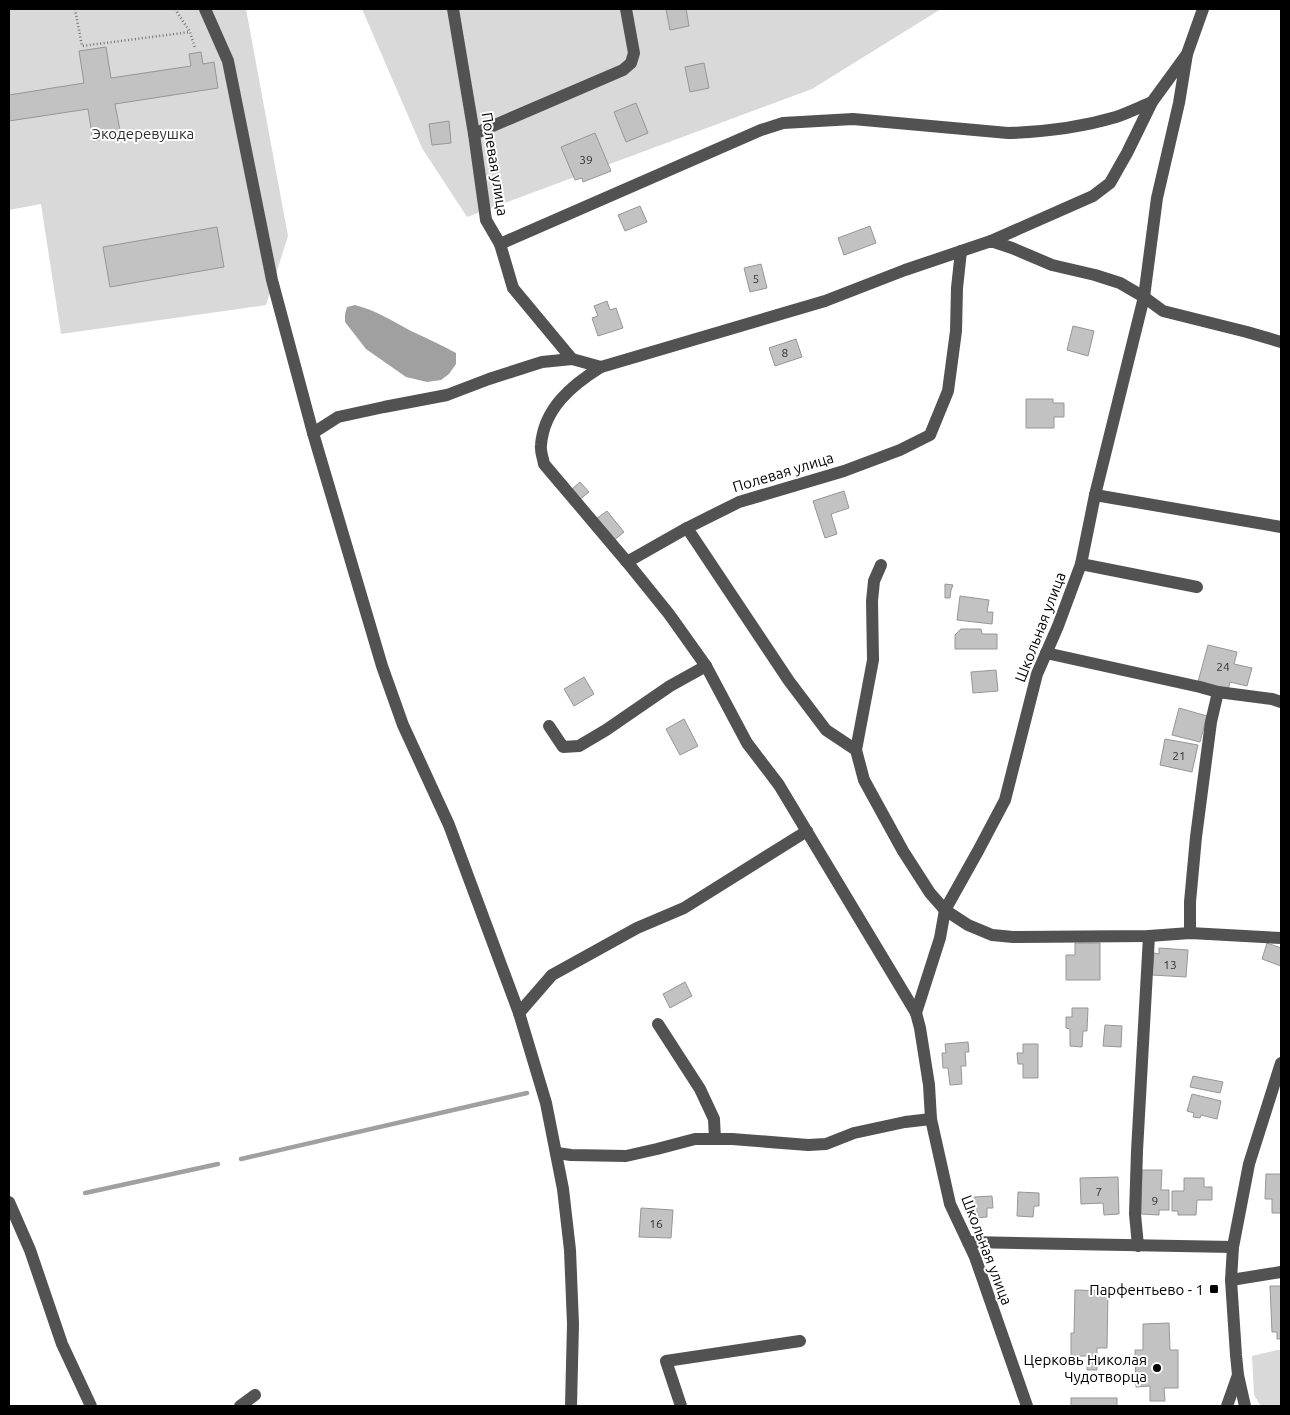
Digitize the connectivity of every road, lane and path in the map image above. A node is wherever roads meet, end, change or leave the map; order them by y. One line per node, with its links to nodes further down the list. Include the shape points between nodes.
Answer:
1 (75, 9): 7 (path, via 82,46)
2 (175, 9): 7 (path)
3 (205, 9): 19 (street, via 228,61 272,280)
4 (453, 9): 11 (street, Полевая улица)
5 (626, 9): 11 (street, via 634,53 631,63 623,70)
6 (1203, 9): 9 (street)
7 (190, 32): 8 (path)
8 (196, 48)
9 (1187, 54): 10 (street); 15 (street, Школьная улица, via 1157,198)
10 (1152, 102): 12 (street, via 1110,183 1093,196); 13 (street, via 1098,122 1028,132 853,119 783,123)
11 (474, 134): 13 (street, Полевая улица, via 486,220)
12 (991, 241): 14 (street); 15 (street, via 1052,265 1120,283)
13 (500, 244): 17 (street, Полевая улица, via 513,288)
14 (961, 251): 18 (street, via 825,301); 22 (street, Полевая улица, via 948,391 930,435 844,471 739,502)
15 (1144, 297): 16 (street, via 1163,312); 20 (street, Школьная улица)
16 (1281, 342)
17 (572, 359): 18 (street); 19 (street, via 542,362 446,395 338,417)
18 (601, 366): 23 (street, via 558,402 544,426 540,447 544,464)
19 (313, 433): 38 (street, via 382,666 403,725 449,825)
20 (1095, 495): 21 (street); 24 (street, Школьная улица)
21 (1281, 527)
22 (687, 528): 23 (street, Полевая улица); 32 (street, via 789,682 826,730)
23 (627, 562): 28 (street, Школьная улица)
24 (1081, 564): 26 (street); 27 (street, Школьная улица)
25 (881, 565): 32 (street, via 874,581 872,660)
26 (1197, 587)
27 (1046, 653): 29 (street); 34 (street, Школьная улица, via 1037,674 1005,800)
28 (706, 666): 31 (street, via 579,746 562,747); 33 (street, Школьная улица, via 747,743 779,785)
29 (1218, 692): 30 (street); 35 (street, via 1196,837)
30 (1281, 702)
31 (550, 726)
32 (856, 750): 34 (street, via 864,780 903,851)
33 (807, 831): 38 (street, via 684,908 637,928 552,975); 39 (street, Школьная улица)
34 (945, 910): 36 (street, via 992,935); 39 (street, Школьная улица, via 940,938)
35 (1190, 933): 36 (street); 37 (street)
36 (1149, 936): 47 (street, via 1134,1214)
37 (1281, 938)
38 (519, 1013): 44 (street)
39 (916, 1013): 42 (street, Школьная улица)
40 (658, 1024): 43 (street, via 700,1089 714,1119)
41 (1281, 1063): 48 (street, via 1249,1164)
42 (931, 1120): 43 (street, via 905,1122 808,1146); 46 (street, Школьная улица, via 950,1204)
43 (715, 1139): 44 (street, via 696,1139 626,1156)
44 (557, 1153): 56 (street, via 570,1250 573,1324)
45 (10, 1207): 54 (street, via 30,1250 62,1344)
46 (968, 1242): 47 (street); 58 (street, Школьная улица)
47 (1138, 1246): 48 (street)
48 (1233, 1247): 50 (street)
49 (1281, 1272): 50 (street)
50 (1231, 1280): 52 (street)
51 (800, 1341): 57 (street, via 666,1361)
52 (1238, 1375): 59 (street); 60 (street)
53 (255, 1395): 55 (street)
54 (91, 1406)
55 (240, 1406)
56 (571, 1406)
57 (681, 1406)
58 (1027, 1406)
59 (1227, 1406)
60 (1246, 1406)

